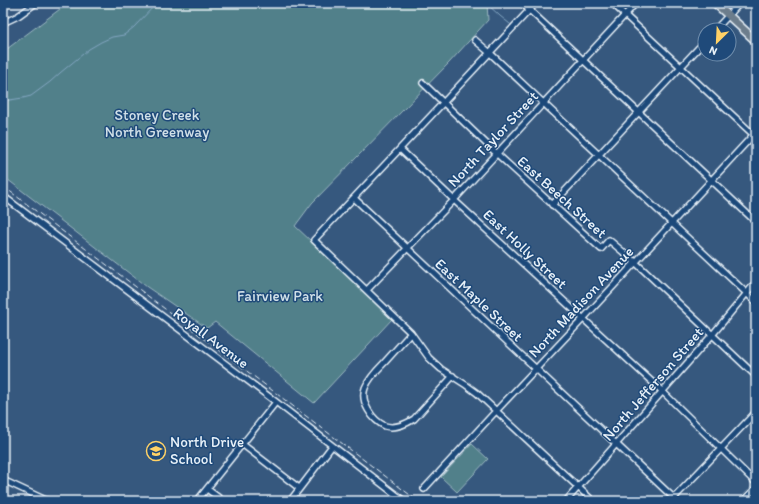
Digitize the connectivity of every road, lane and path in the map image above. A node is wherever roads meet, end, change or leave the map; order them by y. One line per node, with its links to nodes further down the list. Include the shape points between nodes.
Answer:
1 (36, 3): 12 (street)
2 (522, 3): 8 (street)
3 (536, 3): 8 (street)
4 (612, 3): 9 (street)
5 (636, 3): 9 (street, North Taylor Street)
6 (715, 3): 10 (main road)
7 (740, 3): 10 (street)
8 (529, 10): 16 (street); 17 (street)
9 (625, 14): 17 (street, North Taylor Street); 18 (street)
10 (728, 16): 11 (street); 14 (main road)
11 (722, 22)
12 (3, 23)
13 (475, 40): 16 (street)
14 (756, 41)
15 (697, 50): 18 (street)
16 (490, 53): 20 (street); 21 (street)
17 (583, 60): 21 (street, North Taylor Street); 22 (street)
18 (680, 68): 22 (street); 23 (street)
19 (423, 83): 20 (street, East Beech Street)
20 (443, 103): 24 (street); 25 (street, East Beech Street)
21 (544, 103): 25 (street, North Taylor Street); 26 (street)
22 (638, 112): 26 (street); 27 (street)
23 (755, 134): 27 (street, North Madison Avenue)
24 (400, 149): 29 (street); 30 (street, East Holly Street)
25 (496, 153): 30 (street, North Taylor Street); 31 (street, East Beech Street)
26 (599, 155): 31 (street); 32 (street)
27 (711, 180): 32 (street, North Madison Avenue); 33 (street)
28 (3, 196): 47 (street, Royall Avenue)
29 (354, 198): 34 (street, East Maple Street); 37 (street, via 314,240)
30 (454, 200): 34 (street, North Taylor Street); 40 (street, East Holly Street)
31 (552, 206): 35 (street, East Beech Street, via 601,249 609,240)
32 (672, 222): 35 (street, North Madison Avenue); 38 (street)
33 (756, 222)
34 (408, 249): 37 (street, North Taylor Street); 43 (street, East Maple Street)
35 (635, 262): 40 (street, North Madison Avenue); 42 (street, East Beech Street)
36 (756, 282): 38 (street, North Jefferson Street)
37 (367, 290): 41 (street)
38 (747, 293): 39 (street); 42 (street, North Jefferson Street)
39 (756, 302)
40 (583, 319): 43 (street, North Madison Avenue); 46 (street, East Holly Street)
41 (411, 333): 44 (street, via 429,358); 44 (street, via 365,387 368,411 386,426 406,424 414,419)
42 (713, 334): 45 (street, East Beech Street); 46 (street, North Jefferson Street)
43 (535, 369): 48 (street, North Madison Avenue); 51 (street, East Maple Street)
44 (453, 376): 48 (street)
45 (756, 376)
46 (662, 391): 51 (street, North Jefferson Street); 53 (street, East Holly Street)
47 (276, 402): 50 (street); 52 (street, Royall Avenue)
48 (496, 411): 57 (street); 60 (street, North Madison Avenue)
49 (756, 412): 53 (street)
50 (242, 444): 56 (street); 59 (street)
51 (616, 444): 57 (street, North Jefferson Street); 61 (street, East Maple Street)
52 (332, 446): 56 (street); 66 (street, Royall Avenue)
53 (721, 449): 55 (street, East Holly Street); 61 (street)
54 (3, 480): 62 (street)
55 (756, 483)
56 (299, 488): 65 (street)
57 (578, 488): 67 (street, North Jefferson Street); 68 (street)
58 (756, 488): 69 (street)
59 (207, 489): 63 (street); 64 (street)
60 (424, 490)
61 (674, 500)
62 (48, 501)
63 (197, 501)
64 (223, 501)
65 (290, 501)
66 (404, 501)
67 (566, 501)
68 (593, 501)
69 (743, 501)

